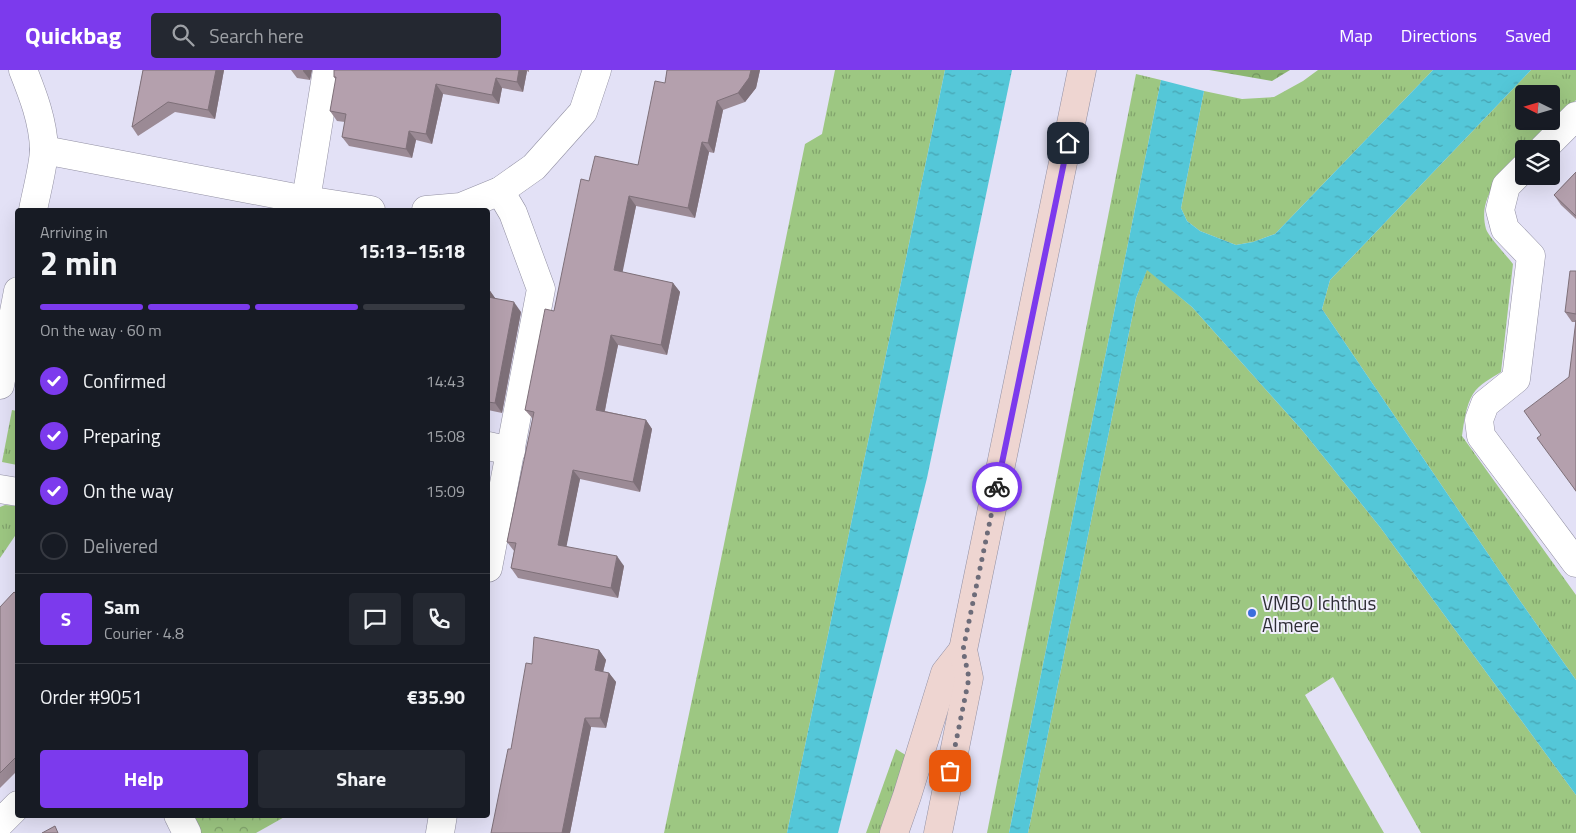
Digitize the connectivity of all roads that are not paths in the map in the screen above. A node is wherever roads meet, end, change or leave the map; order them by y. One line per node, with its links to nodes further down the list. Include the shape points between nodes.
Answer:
1 (23, 70): 7 (street, via 35,99)
2 (328, 70): 10 (street)
3 (596, 70): 9 (street, via 583,112 534,166)
4 (1082, 70): 21 (main road)
5 (1576, 116): 6 (street)
6 (1552, 140)
7 (44, 150): 10 (street); 11 (street)
8 (1515, 177): 20 (street, via 1506,186 1500,210 1505,229 1531,256 1516,379 1485,404 1480,420 1481,436)
9 (500, 190): 13 (street, via 461,207); 16 (street, via 513,213 541,289)
10 (306, 200): 12 (street)
11 (33, 208)
12 (357, 208)
13 (449, 208)
14 (15, 307): 15 (street)
15 (0, 385)
16 (499, 448): 19 (street)
17 (0, 489): 18 (street)
18 (15, 492)
19 (490, 546)
20 (1576, 563)
21 (963, 650): 25 (main road, via 969,678); 29 (main road, via 945,673)
22 (15, 808): 26 (street)
23 (180, 818): 27 (street)
24 (442, 818): 28 (street)
25 (940, 820)
26 (0, 823)
27 (187, 833)
28 (440, 833)
29 (894, 833)

